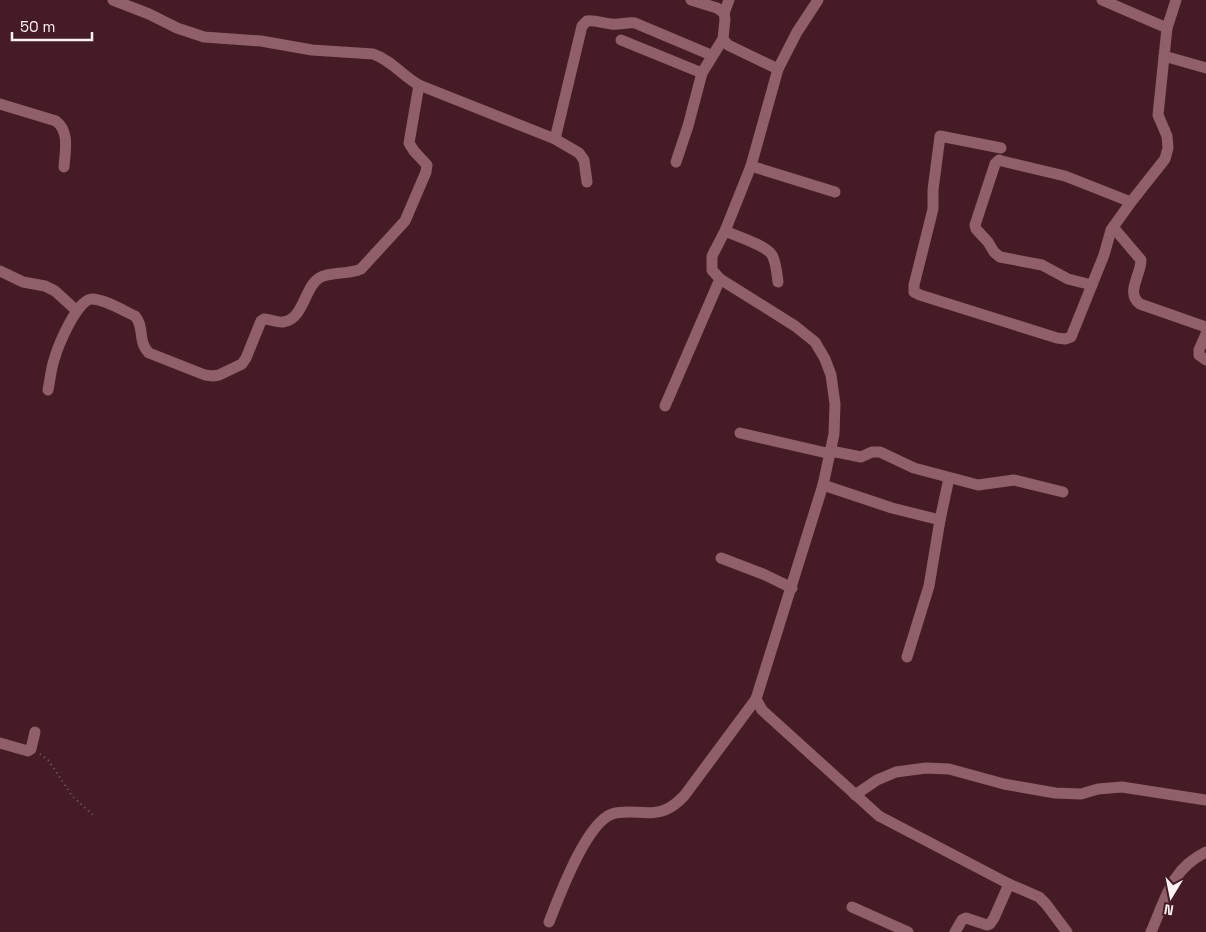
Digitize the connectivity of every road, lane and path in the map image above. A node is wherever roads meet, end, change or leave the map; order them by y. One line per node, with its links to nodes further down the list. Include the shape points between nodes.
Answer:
1 (113, 0): 16 (street, via 204,37 373,54 383,57)
2 (691, 0): 7 (street)
3 (729, 0): 7 (street)
4 (818, 0): 14 (street, via 796,32)
5 (1102, 0): 8 (street)
6 (1176, 0): 8 (street)
7 (724, 12): 9 (street)
8 (1167, 28): 12 (street)
9 (723, 39): 11 (street); 14 (street, via 728,45)
10 (621, 40): 15 (street)
11 (712, 55): 15 (street); 18 (street, via 635,23 586,21 582,26)
12 (1164, 56): 13 (street); 25 (street, via 1158,115 1167,136 1167,154)
13 (1206, 68)
14 (778, 69): 21 (street)
15 (702, 73): 20 (street)
16 (419, 85): 18 (street); 32 (street, via 409,143 427,165 405,221 361,269 319,278 288,321 264,318 242,364 219,375 205,375 144,348 139,320 135,316 89,299)
17 (0, 104): 22 (street, via 56,121 62,126 65,133)
18 (555, 139): 23 (street, via 579,153 584,160)
19 (1001, 148): 31 (street, via 940,136 933,209 914,292 1065,339 1074,332)
20 (676, 162)
21 (750, 166): 24 (street); 27 (street)
22 (64, 167)
23 (587, 182)
24 (835, 192)
25 (1131, 202): 26 (street); 31 (street, via 1066,176 999,160 995,164 975,224 994,252 1000,257 1042,266 1068,279)
26 (1113, 227): 31 (street); 33 (street, via 1141,260 1133,291 1135,301)
27 (725, 231): 29 (street, via 712,256 712,270); 30 (street, via 771,252)
28 (0, 271): 32 (street, via 55,291)
29 (720, 279): 37 (street); 39 (street, via 815,342 831,375 834,404)
30 (778, 282)
31 (1092, 285)
32 (77, 311): 36 (street, via 56,351)
33 (1206, 327)
34 (1206, 334): 35 (street, via 1199,355)
35 (1206, 360)
36 (48, 390)
37 (665, 406)
38 (740, 433): 39 (street)
39 (831, 452): 40 (street, via 861,457 880,452 908,466); 41 (street)
40 (949, 478): 42 (street, via 984,486 1014,480); 43 (street)
41 (824, 485): 43 (street); 45 (street)
42 (1063, 492)
43 (940, 520): 46 (street, via 929,586)
44 (721, 558): 45 (street)
45 (792, 588): 47 (street)
46 (908, 658)
47 (756, 699): 51 (street, via 762,710); 57 (street, via 684,796 669,809 653,813 612,814 594,827)
48 (35, 732): 50 (street)
49 (0, 743): 50 (street)
50 (31, 749): 53 (path, via 49,761 72,796)
51 (855, 795): 52 (street, via 889,775 926,768 1055,793 1081,794 1122,786); 55 (street, via 880,816)
52 (1206, 800)
53 (93, 815)
54 (1206, 852): 61 (street, via 1180,871)
55 (1009, 884): 59 (street, via 990,924 966,918); 60 (street, via 1039,897)
56 (852, 907): 58 (street)
57 (549, 922)
58 (908, 932)
59 (955, 932)
60 (1067, 932)
61 (1151, 932)

